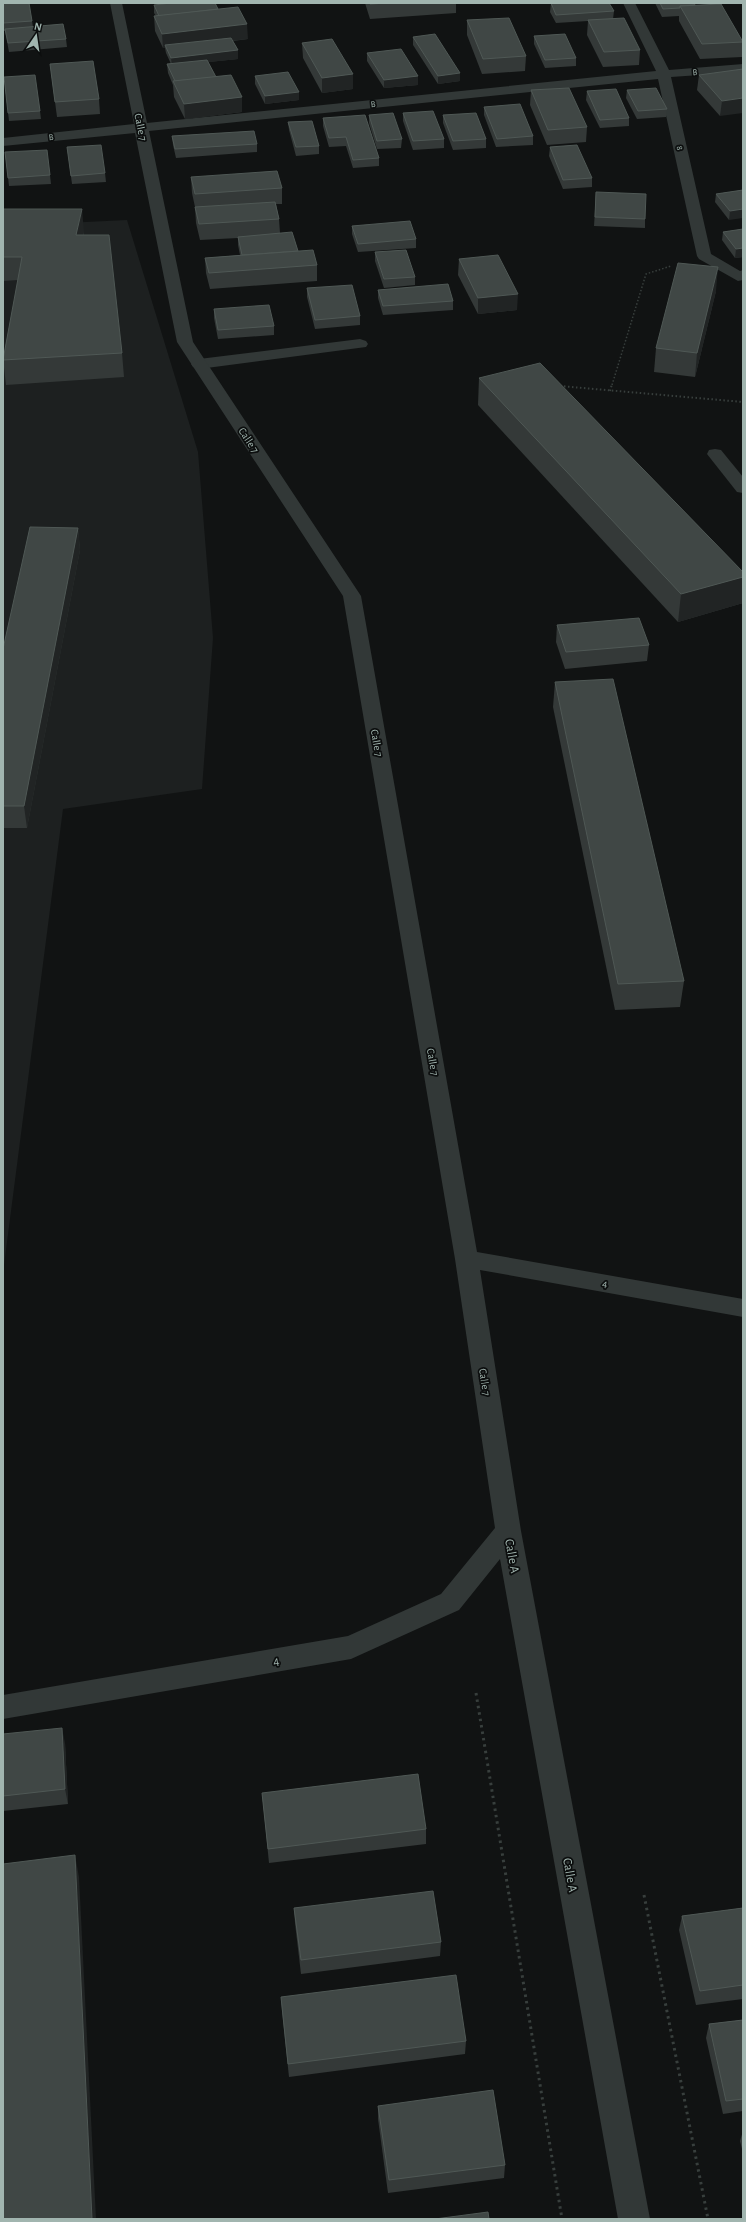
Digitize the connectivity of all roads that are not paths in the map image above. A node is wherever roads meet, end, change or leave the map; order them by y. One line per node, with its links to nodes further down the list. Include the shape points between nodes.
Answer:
1 (116, 3): 5 (street, Calle 7)
2 (629, 3): 4 (street, 8)
3 (743, 68): 4 (street, B)
4 (664, 74): 5 (street, B); 7 (street, 8, via 704,256 738,276)
5 (142, 128): 6 (street, B); 9 (street, Calle 7, via 185,342)
6 (3, 142)
7 (743, 275)
8 (360, 344): 9 (street)
9 (200, 364): 12 (street, Calle 7, via 352,596)
10 (715, 454): 11 (street)
11 (743, 488)
12 (467, 1259): 13 (street, 4); 14 (street, Calle 7)
13 (743, 1308)
14 (508, 1531): 15 (street, 4, via 450,1602 351,1647); 16 (street, Calle A)
15 (3, 1707)
16 (634, 2219)

